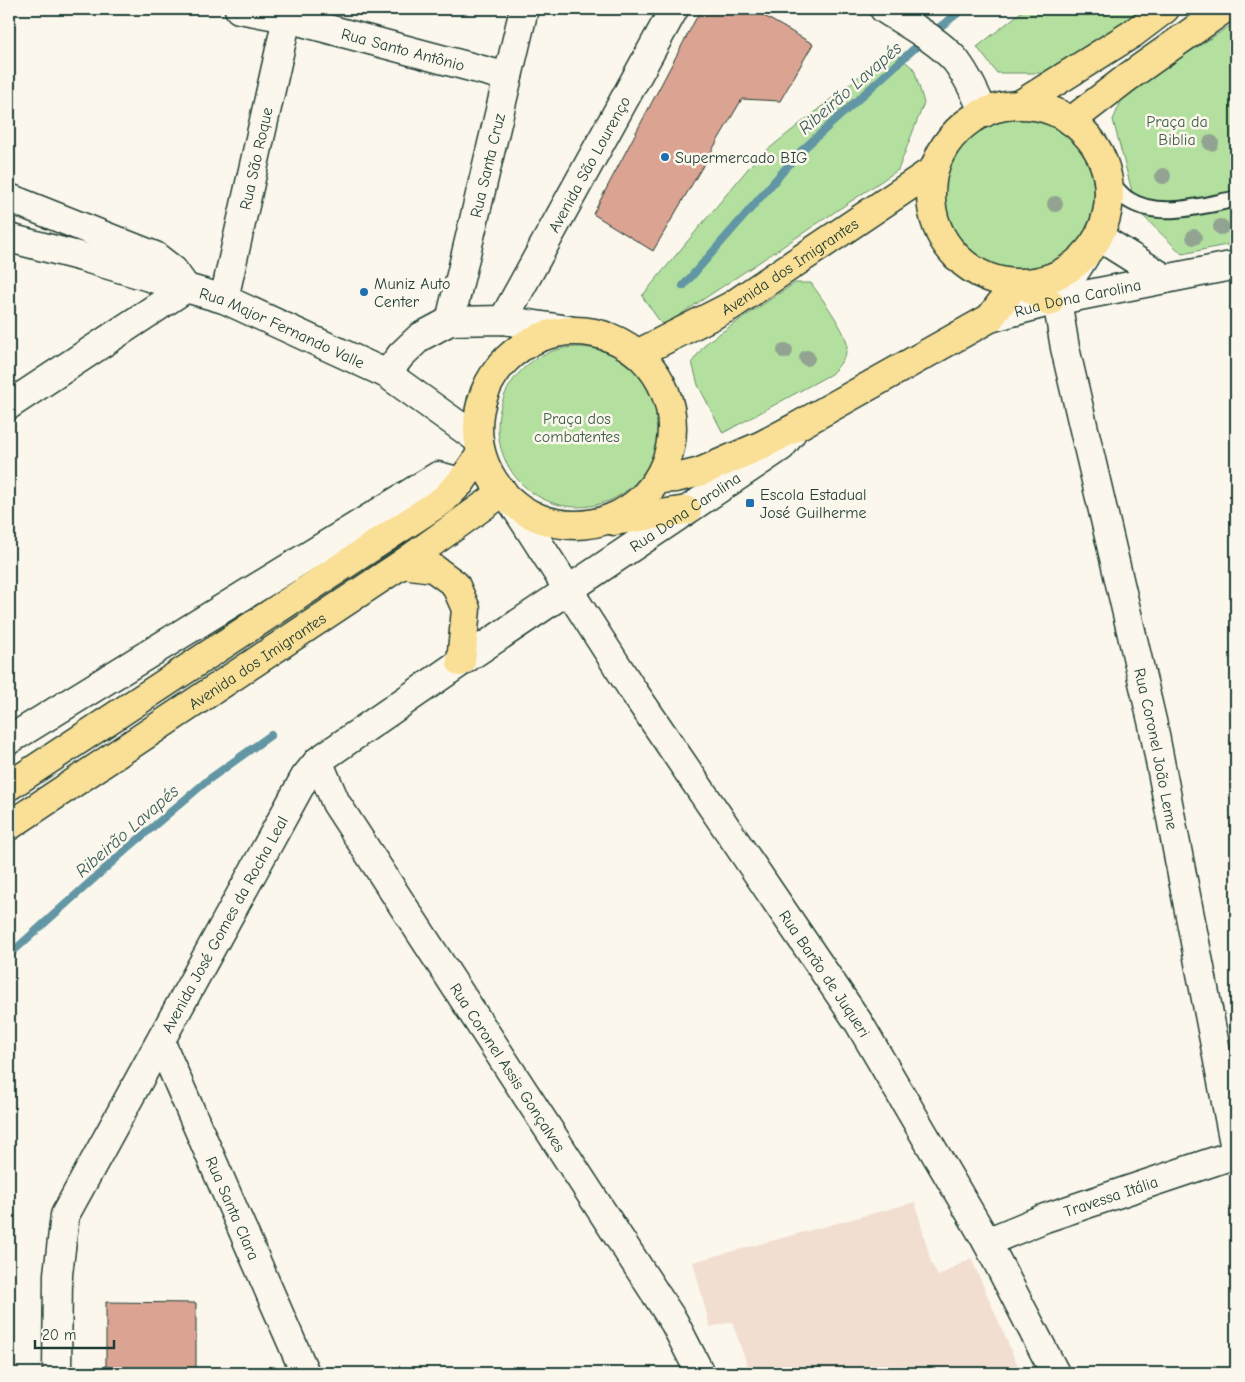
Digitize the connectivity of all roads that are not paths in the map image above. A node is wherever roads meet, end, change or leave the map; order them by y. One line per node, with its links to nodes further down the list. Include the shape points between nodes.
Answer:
1 (239, 9): 7 (street, Rua Santo Antônio)
2 (524, 9): 8 (street, Rua Santa Cruz)
3 (674, 9): 25 (street, Avenida São Lourenço)
4 (884, 9): 10 (street, via 955,60)
5 (1165, 9): 9 (main road, Avenida dos Imigrantes, via 1132,34)
6 (1224, 9): 11 (main road, via 1128,76)
7 (287, 18): 8 (street, Rua Santo Antônio); 22 (street, Rua São Roque)
8 (508, 77): 26 (street, Rua Santa Cruz)
9 (1019, 105): 10 (main road, Avenida dos Imigrantes); 11 (main road, Avenida dos Imigrantes, via 1046,109)
10 (984, 112): 12 (main road, Avenida dos Imigrantes, via 952,136)
11 (1071, 121): 13 (main road, Avenida dos Imigrantes, via 1090,138 1103,161)
12 (933, 170): 20 (main road, Avenida dos Imigrantes, via 930,192 932,215 949,249 972,270 992,280); 28 (main road, Avenida dos Imigrantes, via 731,306)
13 (1108, 180): 15 (lane, via 1128,199 1148,208 1165,210); 17 (main road, Avenida dos Imigrantes, via 1108,212)
14 (9, 198): 21 (street, via 155,256 173,270)
15 (1236, 199)
16 (9, 238): 21 (street, Rua Major Fernando Valle)
17 (1092, 246): 19 (street, Rua Dona Carolina); 20 (main road, Avenida dos Imigrantes, via 1059,275); 23 (street)
18 (1236, 265): 19 (street, Rua Dona Carolina)
19 (1166, 279): 23 (street, Rua Dona Carolina)
20 (1019, 284): 23 (main road); 24 (main road, Rua Dona Carolina)
21 (186, 288): 22 (street, Rua Major Fernando Valle); 30 (street)
22 (224, 299): 29 (street, Rua Major Fernando Valle)
23 (1053, 301): 24 (street, Rua Dona Carolina); 46 (street, Rua Coronel João Leme, via 1153,725)
24 (990, 318): 31 (main road, Rua Dona Carolina)
25 (503, 320): 26 (street); 27 (street)
26 (450, 321): 29 (street, via 420,337)
27 (569, 330): 28 (main road, via 618,339); 32 (main road, via 541,336 516,350 496,371 482,397 477,425)
28 (639, 353): 33 (main road, via 657,374 671,403 674,433 667,462)
29 (387, 374): 32 (street, Rua Major Fernando Valle)
30 (9, 405)
31 (796, 427): 33 (main road, Rua Dona Carolina, via 700,472); 36 (street, Rua Dona Carolina, via 781,447)
32 (480, 447): 34 (main road, Avenida dos Imigrantes); 35 (main road, via 493,480)
33 (658, 479): 37 (main road, via 652,490 628,510)
34 (461, 482): 41 (street, via 438,476); 43 (main road, Avenida dos Imigrantes, via 443,500)
35 (508, 497): 37 (main road, via 539,518 569,525); 38 (main road, Avenida dos Imigrantes); 39 (street)
36 (687, 510): 37 (main road); 39 (street, Rua Dona Carolina)
37 (600, 522)
38 (402, 564): 40 (main road, via 433,568 454,584 466,609); 44 (main road, Avenida dos Imigrantes)
39 (568, 591): 40 (street, Avenida José Gomes da Rocha Leal); 47 (street, Rua Barão de Juqueri, via 859,1023)
40 (460, 662): 42 (street, Avenida José Gomes da Rocha Leal)
41 (9, 740)
42 (318, 761): 45 (street, Avenida José Gomes da Rocha Leal, via 300,786); 50 (street, Rua Coronel Assis Gonçalves, via 336,804 674,1322)
43 (9, 786)
44 (9, 826)
45 (161, 1043): 48 (street, Avenida José Gomes da Rocha Leal, via 65,1215 58,1274); 49 (street, Rua Santa Clara)
46 (1236, 1154): 47 (street, Travessa Itália, via 1045,1218)
47 (987, 1242): 51 (street, Rua Barão de Juqueri)
48 (57, 1373)
49 (305, 1373)
50 (700, 1373)
51 (1055, 1373)

